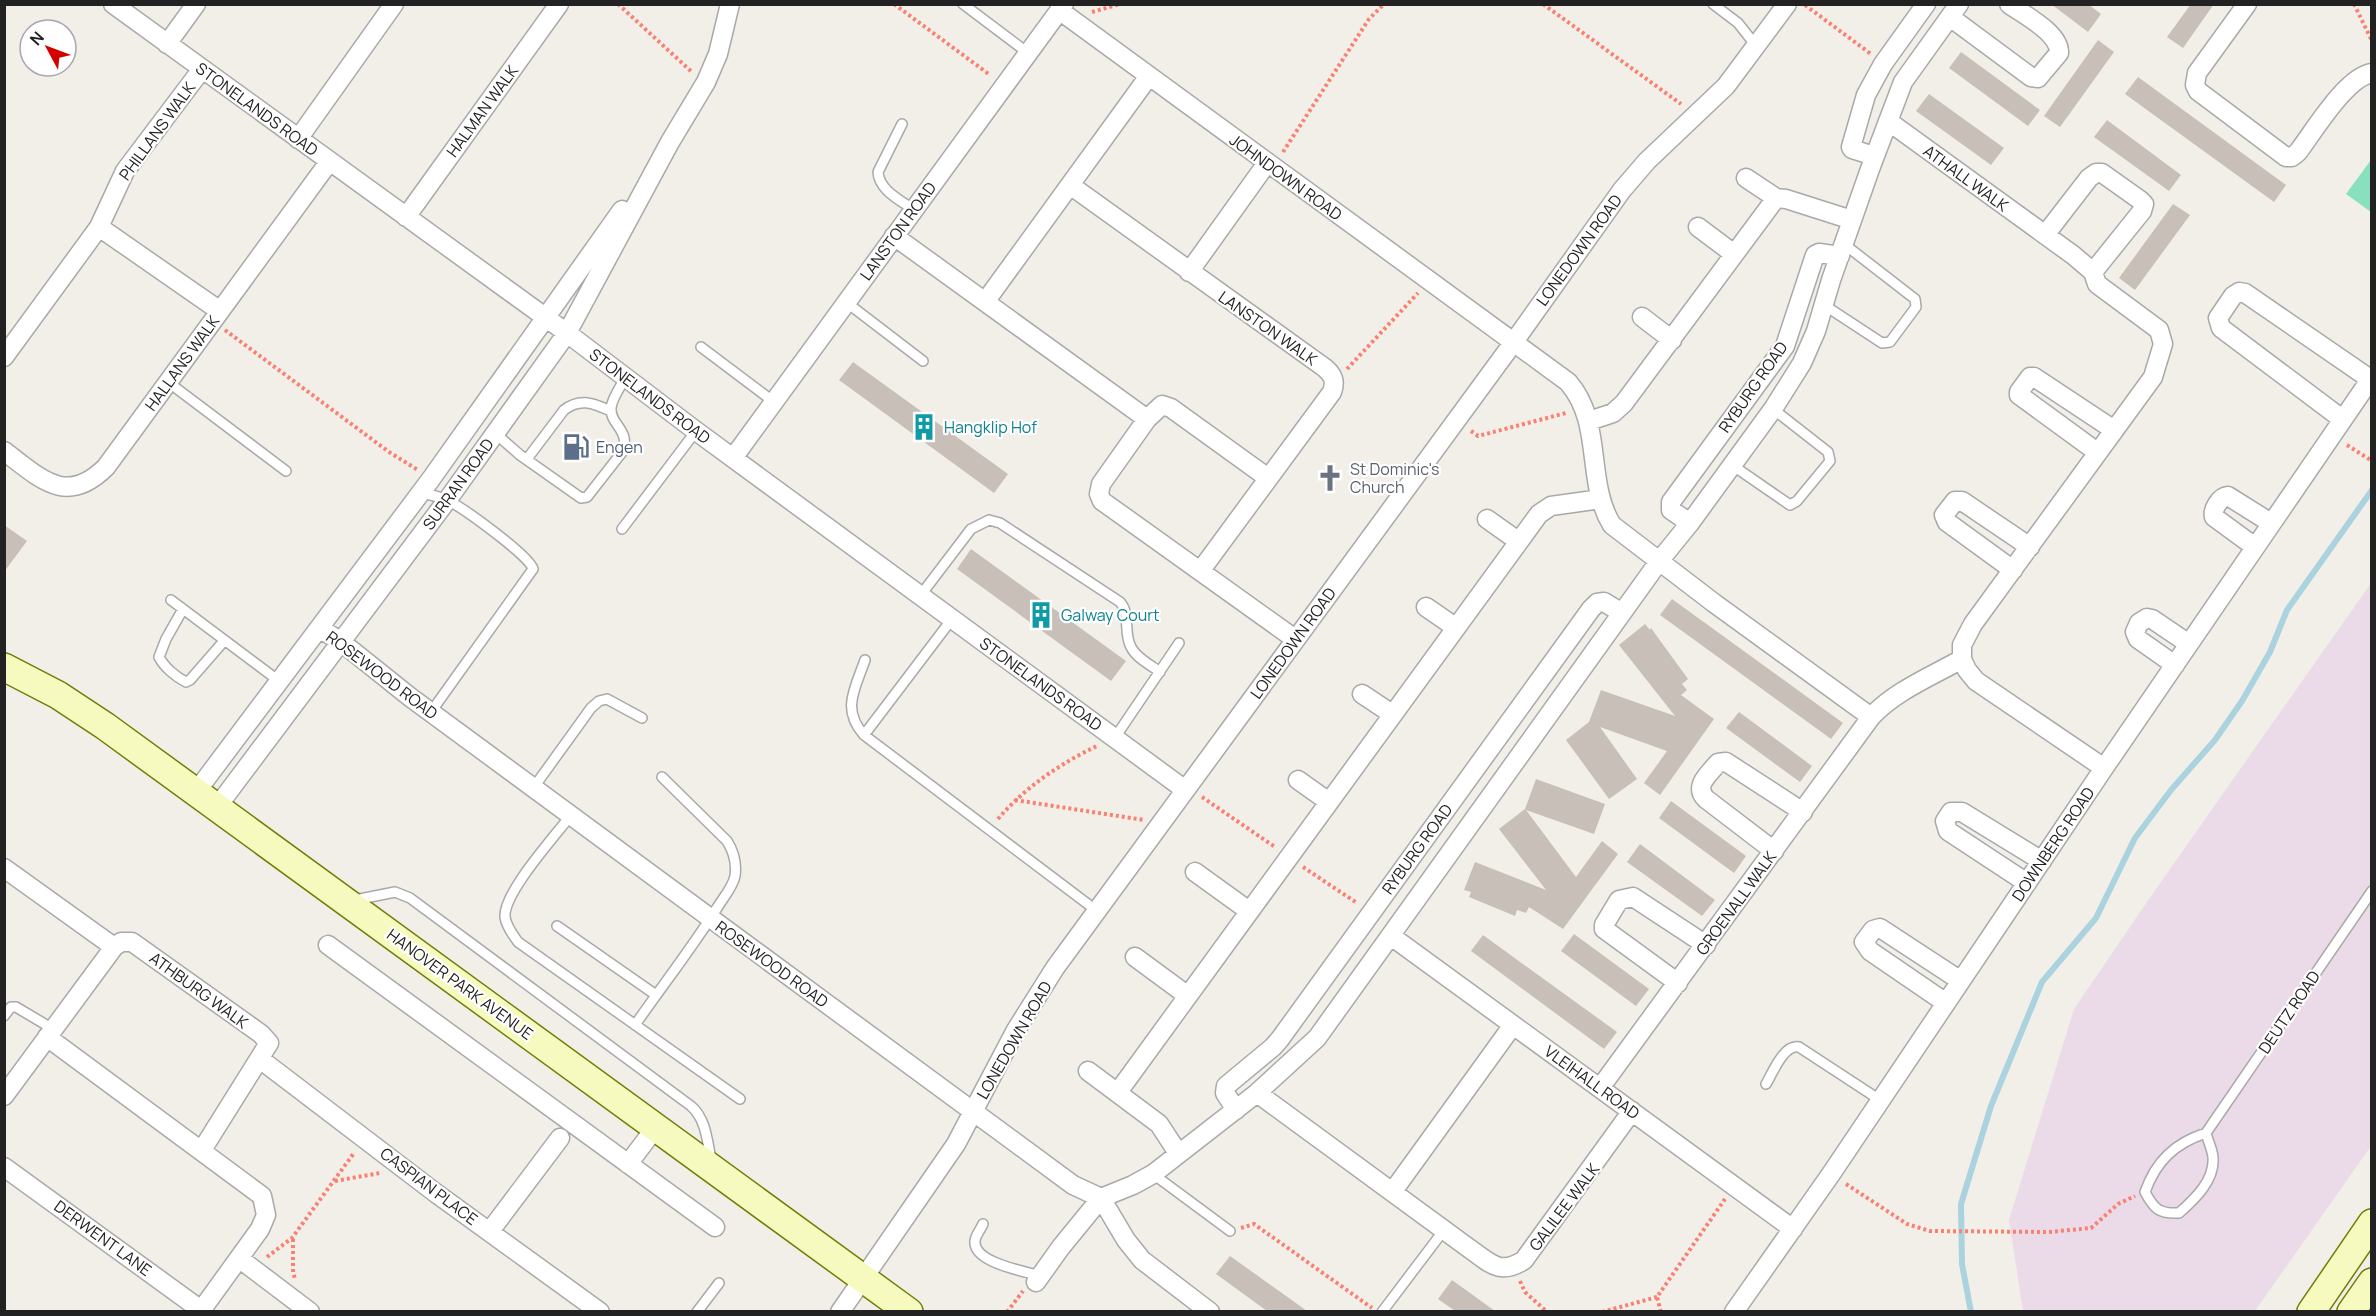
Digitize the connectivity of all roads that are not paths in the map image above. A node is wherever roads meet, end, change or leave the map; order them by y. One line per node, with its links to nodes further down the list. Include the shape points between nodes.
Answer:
1 (113, 4): 14 (street, STONELANDS ROAD)
2 (196, 4): 14 (street)
3 (394, 4): 22 (street)
4 (558, 4): 31 (street, HALMAN WALK)
5 (730, 4): 23 (street, SURRAN ROAD, via 718,54 706,82)
6 (963, 4): 16 (lane)
7 (1713, 4): 15 (lane, via 1738,23)
8 (1787, 4): 15 (street, LONEDOWN ROAD)
9 (1926, 4): 24 (street, via 1883,64 1862,102 1852,149)
10 (2009, 4): 13 (street, RYBURG ROAD, via 2053,36 2058,44 2058,53 2038,78 2031,77)
11 (2247, 4): 18 (street, via 2197,73 2195,85 2198,92 2286,157 2298,152 2349,84)
12 (1061, 7): 16 (street, LANSTON ROAD); 19 (street, JOHNDOWN ROAD)
13 (1954, 11): 20 (street, RYBURG ROAD, via 1903,82)
14 (167, 44): 17 (street, STONELANDS ROAD)
15 (1757, 46): 49 (street, LONEDOWN ROAD, via 1726,86 1622,190)
16 (1028, 53): 30 (street, LANSTON ROAD)
17 (202, 69): 22 (street, STONELANDS ROAD); 33 (street, PHILLANS WALK, via 125,171)
18 (2372, 73)
19 (1149, 76): 26 (street, JOHNDOWN ROAD); 28 (street)
20 (1888, 121): 24 (street, RYBURG ROAD); 35 (street, ATHALL WALK)
21 (902, 124): 30 (lane, via 878,177 883,187)
22 (298, 139): 25 (street, STONELANDS ROAD)
23 (670, 142): 46 (street, SURRAN ROAD); 47 (street, SURRAN ROAD)
24 (1874, 156): 32 (street, RYBURG ROAD)
25 (329, 162): 31 (street, STONELANDS ROAD); 44 (street, HALLANS WALK)
26 (1270, 165): 39 (street); 49 (street, JOHNDOWN ROAD)
27 (1746, 178): 29 (street)
28 (1070, 185): 39 (street, LANSTON WALK); 42 (street)
29 (1776, 198): 32 (street); 38 (street)
30 (914, 210): 36 (street, LANSTON ROAD)
31 (406, 218): 46 (street, STONELANDS ROAD)
32 (1852, 220): 37 (street, RYBURG ROAD)
33 (99, 227): 44 (street); 51 (street, PHILLANS WALK)
34 (1698, 227): 38 (street)
35 (2045, 235): 40 (street, ATHALL WALK); 40 (street, via 2096,173 2102,173 2140,200 2144,204 2142,211)
36 (894, 236): 41 (street, LANSTON ROAD); 42 (street)
37 (1842, 250): 43 (street, RYBURG ROAD); 43 (lane, via 1915,299 1916,307 1890,342 1882,343); 76 (street, RYBURG ROAD, via 1815,255 1785,346 1671,502 1671,510)
38 (1734, 254): 48 (street)
39 (1190, 272): 71 (street, LANSTON WALK, via 1333,376 1332,392)
40 (2093, 272): 62 (street, ATHALL WALK, via 2097,284 2159,330 2163,338 2153,376)
41 (846, 302): 52 (lane); 56 (street, LANSTON ROAD)
42 (985, 302): 60 (street)
43 (1824, 304): 57 (street, RYBURG ROAD, via 1802,363)
44 (216, 315): 55 (street, HALLANS WALK)
45 (1642, 317): 48 (street)
46 (546, 319): 47 (street, STONELANDS ROAD); 72 (street, SURRAN ROAD)
47 (567, 333): 53 (street, STONELANDS ROAD); 64 (street, SURRAN ROAD)
48 (1672, 340): 61 (street, via 1620,407 1607,416)
49 (1513, 343): 61 (street, JOHNDOWN ROAD, via 1568,382 1580,395); 93 (street, LONEDOWN ROAD)
50 (701, 347): 56 (lane)
51 (4, 357)
52 (923, 361)
53 (625, 378): 58 (lane); 63 (street, STONELANDS ROAD)
54 (2371, 378): 59 (street, DOWNBERG ROAD); 59 (street, via 2245,293 2233,296 2217,321 2221,328)
55 (168, 382): 65 (street, HALLANS WALK, via 106,467 86,484 75,488 53,485); 70 (lane)
56 (774, 402): 67 (street, LANSTON ROAD)
57 (1773, 409): 69 (street, RYBURG ROAD); 69 (lane, via 1828,452 1830,461 1790,505)
58 (611, 411): 68 (lane, via 583,401 571,405); 68 (lane, via 626,442 590,496 581,498)
59 (2342, 418): 77 (street, DOWNBERG ROAD)
60 (1147, 420): 71 (street, via 1159,406 1167,406); 83 (street, via 1101,484 1100,498)
61 (1588, 421): 73 (street)
62 (2114, 430): 66 (street, ATHALL WALK); 66 (street, via 2030,377 2019,395)
63 (696, 431): 67 (street, STONELANDS ROAD); 78 (lane)
64 (495, 433): 68 (lane); 74 (street, SURRAN ROAD)
65 (4, 451)
66 (2097, 452): 81 (street, ATHALL WALK)
67 (733, 458): 85 (street, STONELANDS ROAD)
68 (527, 459)
69 (1732, 465): 76 (street, RYBURG ROAD)
70 (286, 471)
71 (1268, 478): 83 (street)
72 (426, 486): 74 (lane); 92 (street, SURRAN ROAD)
73 (1601, 499): 79 (street, via 1551,506 1539,514); 82 (street, via 1612,525)
74 (447, 500): 95 (street, SURRAN ROAD); 105 (lane, via 527,558 533,569)
75 (1487, 519): 79 (street)
76 (1690, 523): 82 (street, RYBURG ROAD)
77 (2271, 523): 80 (street, DOWNBERG ROAD); 80 (street, via 2228,496 2217,504 2214,517)
78 (622, 529)
79 (1518, 541): 91 (street)
80 (2255, 546): 97 (street, DOWNBERG ROAD)
81 (2030, 547): 84 (street, ATHALL WALK); 84 (street, via 1962,501 1955,501 1944,515 1947,522)
82 (1660, 560): 89 (street, RYBURG ROAD); 107 (street)
83 (1201, 570): 93 (street)
84 (2013, 570): 98 (street, ATHALL WALK, via 1966,634)
85 (921, 596): 90 (street, STONELANDS ROAD); 102 (lane, via 971,529 989,520 1000,523 1120,602 1125,610 1131,648)
86 (171, 600): 88 (lane)
87 (1426, 607): 91 (street)
88 (183, 609): 94 (lane); 94 (lane, via 159,657 182,680 190,680)
89 (1622, 613): 131 (street, RYBURG ROAD); 154 (street, RYBURG ROAD, via 1604,602 1591,609 1280,1039 1226,1086 1225,1093)
90 (952, 620): 109 (lane); 110 (street, STONELANDS ROAD)
91 (1455, 627): 106 (street)
92 (319, 628): 95 (street, ROSEWOOD ROAD); 103 (street, SURRAN ROAD)
93 (1295, 639): 115 (street, LONEDOWN ROAD)
94 (224, 640): 103 (lane)
95 (340, 641): 105 (street, ROSEWOOD ROAD); 116 (street, SURRAN ROAD)
96 (1179, 643): 102 (lane)
97 (2189, 644): 100 (street, DOWNBERG ROAD); 100 (street, via 2152,619 2143,620 2137,627 2138,639)
98 (1962, 659): 107 (street, GROENALL WALK, via 1894,697); 111 (street, via 1976,681)
99 (865, 660): 109 (lane, via 850,705 853,723)
100 (2175, 665): 111 (street, DOWNBERG ROAD)
101 (4, 667): 116 (street, HANOVER PARK AVENUE, via 77,707)
102 (1160, 672): 110 (lane)
103 (279, 681): 116 (street, SURRAN ROAD)
104 (1362, 694): 106 (street)
105 (431, 712): 114 (street, ROSEWOOD ROAD)
106 (1392, 714): 117 (street)
107 (1871, 717): 118 (street, GROENALL WALK)
108 (642, 718): 114 (lane, via 607,699 599,701)
109 (864, 735): 127 (lane)
110 (1114, 739): 115 (street, STONELANDS ROAD)
111 (2104, 768): 121 (street, DOWNBERG ROAD)
112 (662, 777): 129 (lane, via 734,853 734,879)
113 (1298, 780): 117 (street)
114 (534, 787): 119 (street, ROSEWOOD ROAD)
115 (1184, 789): 127 (street, LONEDOWN ROAD)
116 (207, 799): 126 (street, HANOVER PARK AVENUE)
117 (1329, 801): 128 (street)
118 (1803, 812): 120 (street, GROENALL WALK); 120 (street, via 1726,762 1718,763 1701,785 1706,799)
119 (572, 814): 129 (street, ROSEWOOD ROAD); 142 (lane, via 510,896 505,921 518,942)
120 (1774, 851): 133 (street, GROENALL WALK)
121 (2042, 861): 124 (street, DOWNBERG ROAD); 124 (street, via 1962,812 1951,812 1945,821 1948,831)
122 (4, 868): 134 (street)
123 (1195, 872): 128 (street)
124 (2027, 883): 136 (street, DOWNBERG ROAD)
125 (2372, 891): 158 (lane, DEUTZ ROAD)
126 (346, 902): 157 (street, HANOVER PARK AVENUE); 164 (lane, via 395,892 410,898 698,1112)
127 (1097, 911): 155 (street, LONEDOWN ROAD, via 1016,1030)
128 (1249, 911): 139 (street)
129 (710, 919): 138 (lane); 155 (street, ROSEWOOD ROAD)
130 (557, 926): 138 (lane)
131 (1391, 936): 143 (street, VLEIHALL ROAD); 151 (street, RYBURG ROAD, via 1317,1038)
132 (328, 945): 162 (street)
133 (1706, 945): 137 (street, GROENALL WALK); 137 (street, via 1634,897 1619,900 1604,928)
134 (114, 947): 144 (street); 145 (street, ATHBURG WALK, via 125,941 136,944 261,1034 269,1043)
135 (1135, 957): 139 (street)
136 (1961, 981): 140 (street, DOWNBERG ROAD); 140 (street, via 1880,928 1873,930 1864,942 1870,951)
137 (1678, 983): 149 (street, GROENALL WALK)
138 (656, 995): 142 (lane)
139 (1188, 996): 150 (street)
140 (1946, 1003): 153 (street, DOWNBERG ROAD)
141 (4, 1016): 144 (lane, via 16,1007)
142 (634, 1025): 152 (lane)
143 (1513, 1025): 149 (street, VLEIHALL ROAD); 166 (street)
144 (50, 1033): 148 (street); 160 (street)
145 (260, 1059): 160 (street, ATHBURG WALK); 174 (street, CASPIAN PLACE)
146 (1088, 1071): 150 (street)
147 (1766, 1084): 153 (lane, via 1788,1048 1794,1046)
148 (7, 1086)
149 (1600, 1088): 156 (street, VLEIHALL ROAD)
150 (1118, 1092): 161 (street, via 1159,1124)
151 (1257, 1094): 154 (street, RYBURG ROAD); 166 (street)
152 (740, 1099)
153 (1880, 1100): 171 (street, DOWNBERG ROAD)
154 (1236, 1110): 161 (street, RYBURG ROAD)
155 (974, 1111): 167 (street, ROSEWOOD ROAD, via 1073,1185); 176 (street, LONEDOWN ROAD, via 956,1144)
156 (1632, 1112): 171 (street, VLEIHALL ROAD); 172 (street, GALILEE WALK, via 1537,1245 1514,1267 1503,1269 1494,1265)
157 (656, 1127): 162 (street); 164 (street, HANOVER PARK AVENUE)
158 (2206, 1133): 158 (lane, via 2173,1149 2150,1178 2145,1192 2164,1214 2179,1213 2190,1204 2211,1175 2213,1157)
159 (560, 1138): 174 (street)
160 (202, 1150): 175 (street, via 255,1190 265,1203 264,1222)
161 (1178, 1153): 165 (street, RYBURG ROAD)
162 (628, 1164): 170 (street)
163 (4, 1167): 181 (street, DERWENT LANE)
164 (714, 1170): 176 (street, HANOVER PARK AVENUE)
165 (1153, 1174): 167 (street, RYBURG ROAD); 173 (lane)
166 (1393, 1191): 172 (street)
167 (1101, 1198): 177 (street); 186 (street, via 1143,1260)
168 (2372, 1223): 189 (street)
169 (983, 1224): 177 (lane, via 975,1240 986,1259)
170 (715, 1227)
171 (1793, 1228): 188 (street, DOWNBERG ROAD)
172 (1444, 1230): 187 (lane)
173 (1230, 1231)
174 (490, 1232): 182 (street, CASPIAN PLACE)
175 (247, 1265): 180 (street); 181 (street)
176 (864, 1279): 184 (street, LONEDOWN ROAD); 185 (street, HANOVER PARK AVENUE)
177 (1034, 1281)
178 (719, 1283): 183 (lane)
179 (2371, 1283): 190 (street)
180 (304, 1307)
181 (200, 1310)
182 (600, 1311)
183 (697, 1311)
184 (840, 1311)
185 (909, 1311)
186 (1210, 1311)
187 (1382, 1311)
188 (1734, 1311)
189 (2311, 1311)
190 (2351, 1311)

